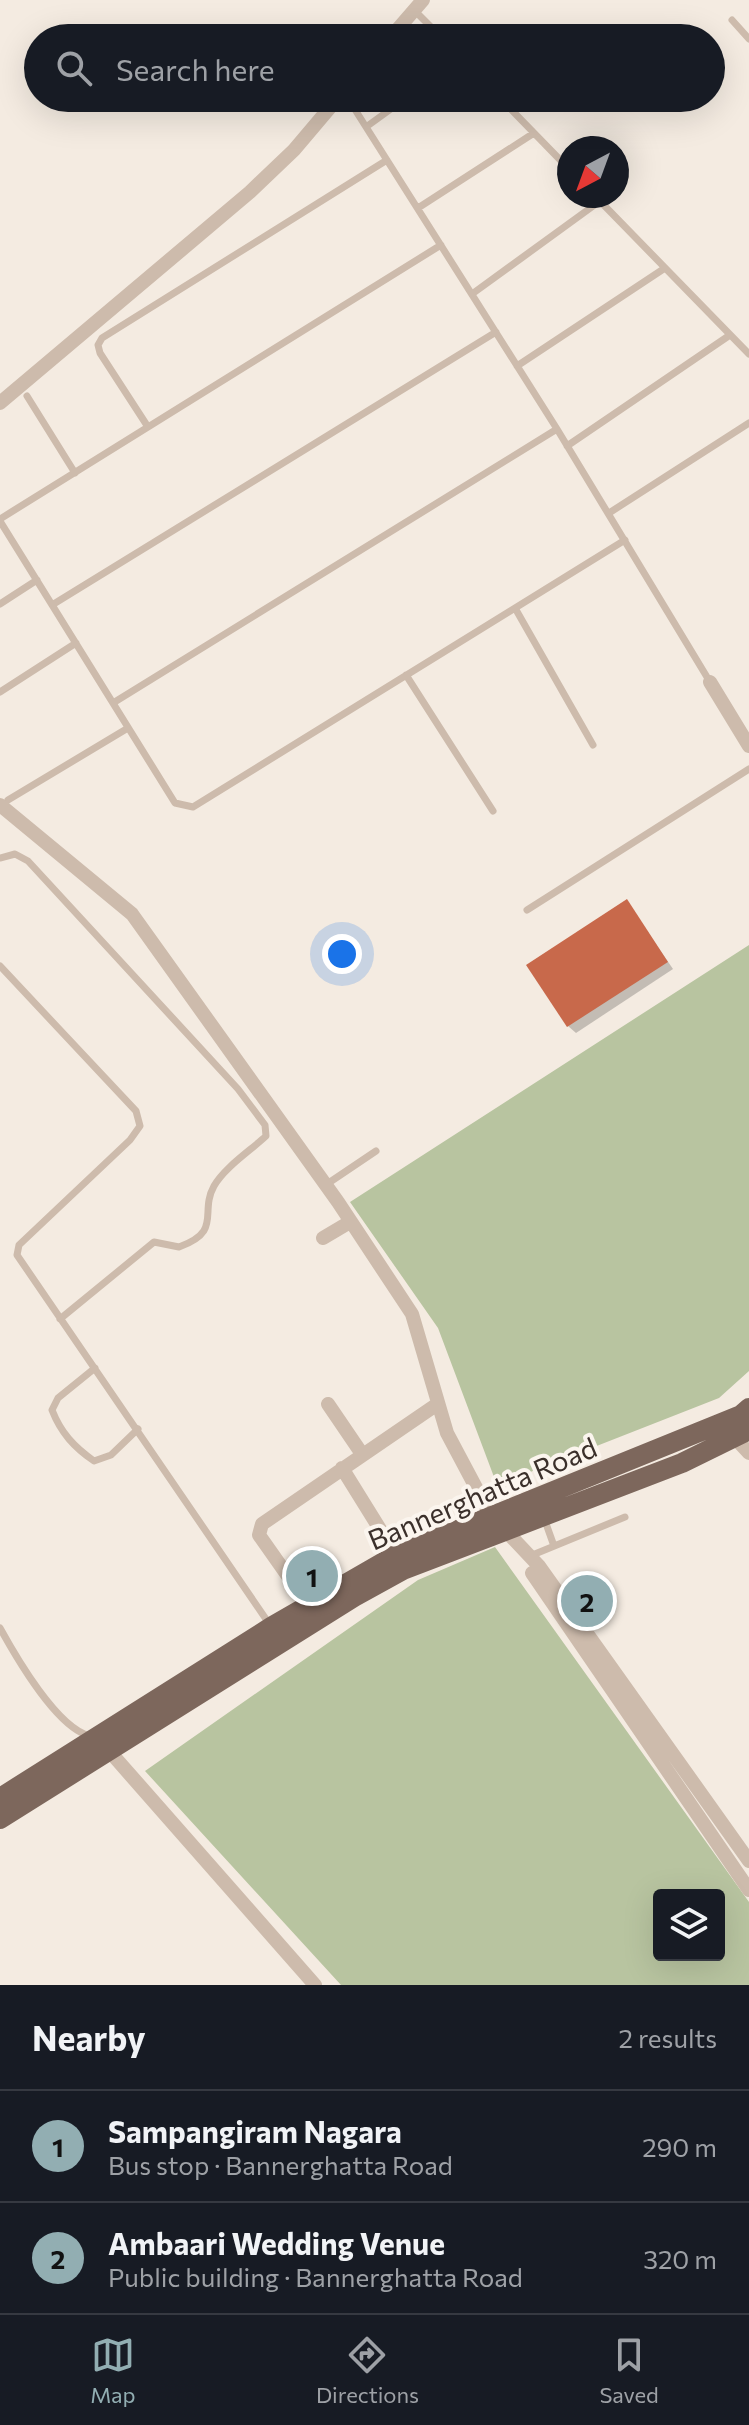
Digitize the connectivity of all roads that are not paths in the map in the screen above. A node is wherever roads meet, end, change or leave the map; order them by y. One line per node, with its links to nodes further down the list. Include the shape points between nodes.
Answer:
1 (421, 7): 3 (street); 4 (lane)
2 (732, 20): 5 (lane)
3 (404, 24)
4 (433, 24)
5 (749, 39)
6 (326, 112): 25 (street, via 250,192)
7 (357, 112): 10 (lane)
8 (387, 112): 10 (lane)
9 (514, 112): 11 (lane)
10 (366, 127): 13 (lane)
11 (534, 133): 12 (lane); 14 (lane)
12 (557, 157)
13 (387, 160): 14 (lane); 27 (lane, via 102,338 100,353)
14 (418, 208): 17 (lane)
15 (586, 208): 19 (lane)
16 (607, 208): 18 (lane)
17 (441, 245): 19 (lane); 27 (lane)
18 (665, 268): 21 (lane); 23 (lane)
19 (472, 294): 20 (lane)
20 (496, 332): 23 (lane); 36 (lane)
21 (730, 335): 22 (lane); 29 (lane)
22 (749, 354)
23 (517, 366): 28 (lane)
24 (27, 396): 30 (lane)
25 (0, 403)
26 (749, 423): 31 (lane)
27 (148, 427): 30 (lane)
28 (557, 429): 29 (lane); 42 (lane)
29 (567, 446): 31 (lane)
30 (75, 473): 32 (lane)
31 (609, 513): 33 (lane)
32 (0, 520): 34 (lane)
33 (625, 540): 37 (lane); 40 (lane)
34 (37, 580): 35 (lane); 36 (lane)
35 (0, 604)
36 (52, 605): 38 (lane)
37 (515, 608): 39 (lane); 44 (lane)
38 (76, 643): 41 (lane); 42 (lane)
39 (406, 675): 43 (lane, via 193,807 175,803); 48 (lane)
40 (710, 682): 45 (street)
41 (0, 692)
42 (113, 703): 43 (lane)
43 (128, 728): 47 (lane)
44 (593, 745)
45 (749, 746)
46 (749, 769): 50 (lane)
47 (4, 803): 53 (street, via 132,914)
48 (493, 811)
49 (0, 858): 56 (lane, via 15,854 28,861 265,1125 266,1136 215,1184 203,1233 179,1247 154,1242)
50 (527, 910)
51 (0, 966): 56 (lane, via 136,1111 140,1126 19,1245 24,1269)
52 (376, 1151): 53 (lane)
53 (325, 1186): 54 (street)
54 (350, 1222): 55 (street); 59 (street, via 412,1314)
55 (323, 1238)
56 (60, 1319): 57 (lane)
57 (95, 1368): 61 (lane); 61 (lane, via 58,1398 52,1410 58,1426 94,1461 111,1455)
58 (328, 1404): 63 (street)
59 (436, 1405): 63 (street); 67 (street)
60 (749, 1408): 67 (main road, Bannerghatta Road)
61 (138, 1429): 72 (lane)
62 (745, 1441): 65 (main road, Bannerghatta Road)
63 (362, 1454): 64 (street)
64 (342, 1468): 69 (street); 71 (street, via 259,1529)
65 (543, 1514): 67 (main road, Bannerghatta Road); 68 (lane)
66 (625, 1517): 68 (lane)
67 (496, 1522): 69 (main road, Bannerghatta Road); 70 (street); 71 (main road, Bannerghatta Road)
68 (554, 1546): 70 (lane)
69 (396, 1555): 71 (main road, Bannerghatta Road)
70 (528, 1557): 77 (street); 78 (street, via 540,1585)
71 (319, 1606): 72 (main road, Bannerghatta Road); 74 (main road, Bannerghatta Road)
72 (271, 1627): 74 (main road, Bannerghatta Road)
73 (0, 1628): 74 (lane, via 58,1712)
74 (104, 1744): 75 (main road, Bannerghatta Road); 76 (main road, Bannerghatta Road); 79 (street)
75 (0, 1798)
76 (0, 1819)
77 (749, 1861)
78 (749, 1890)
79 (315, 1985)

